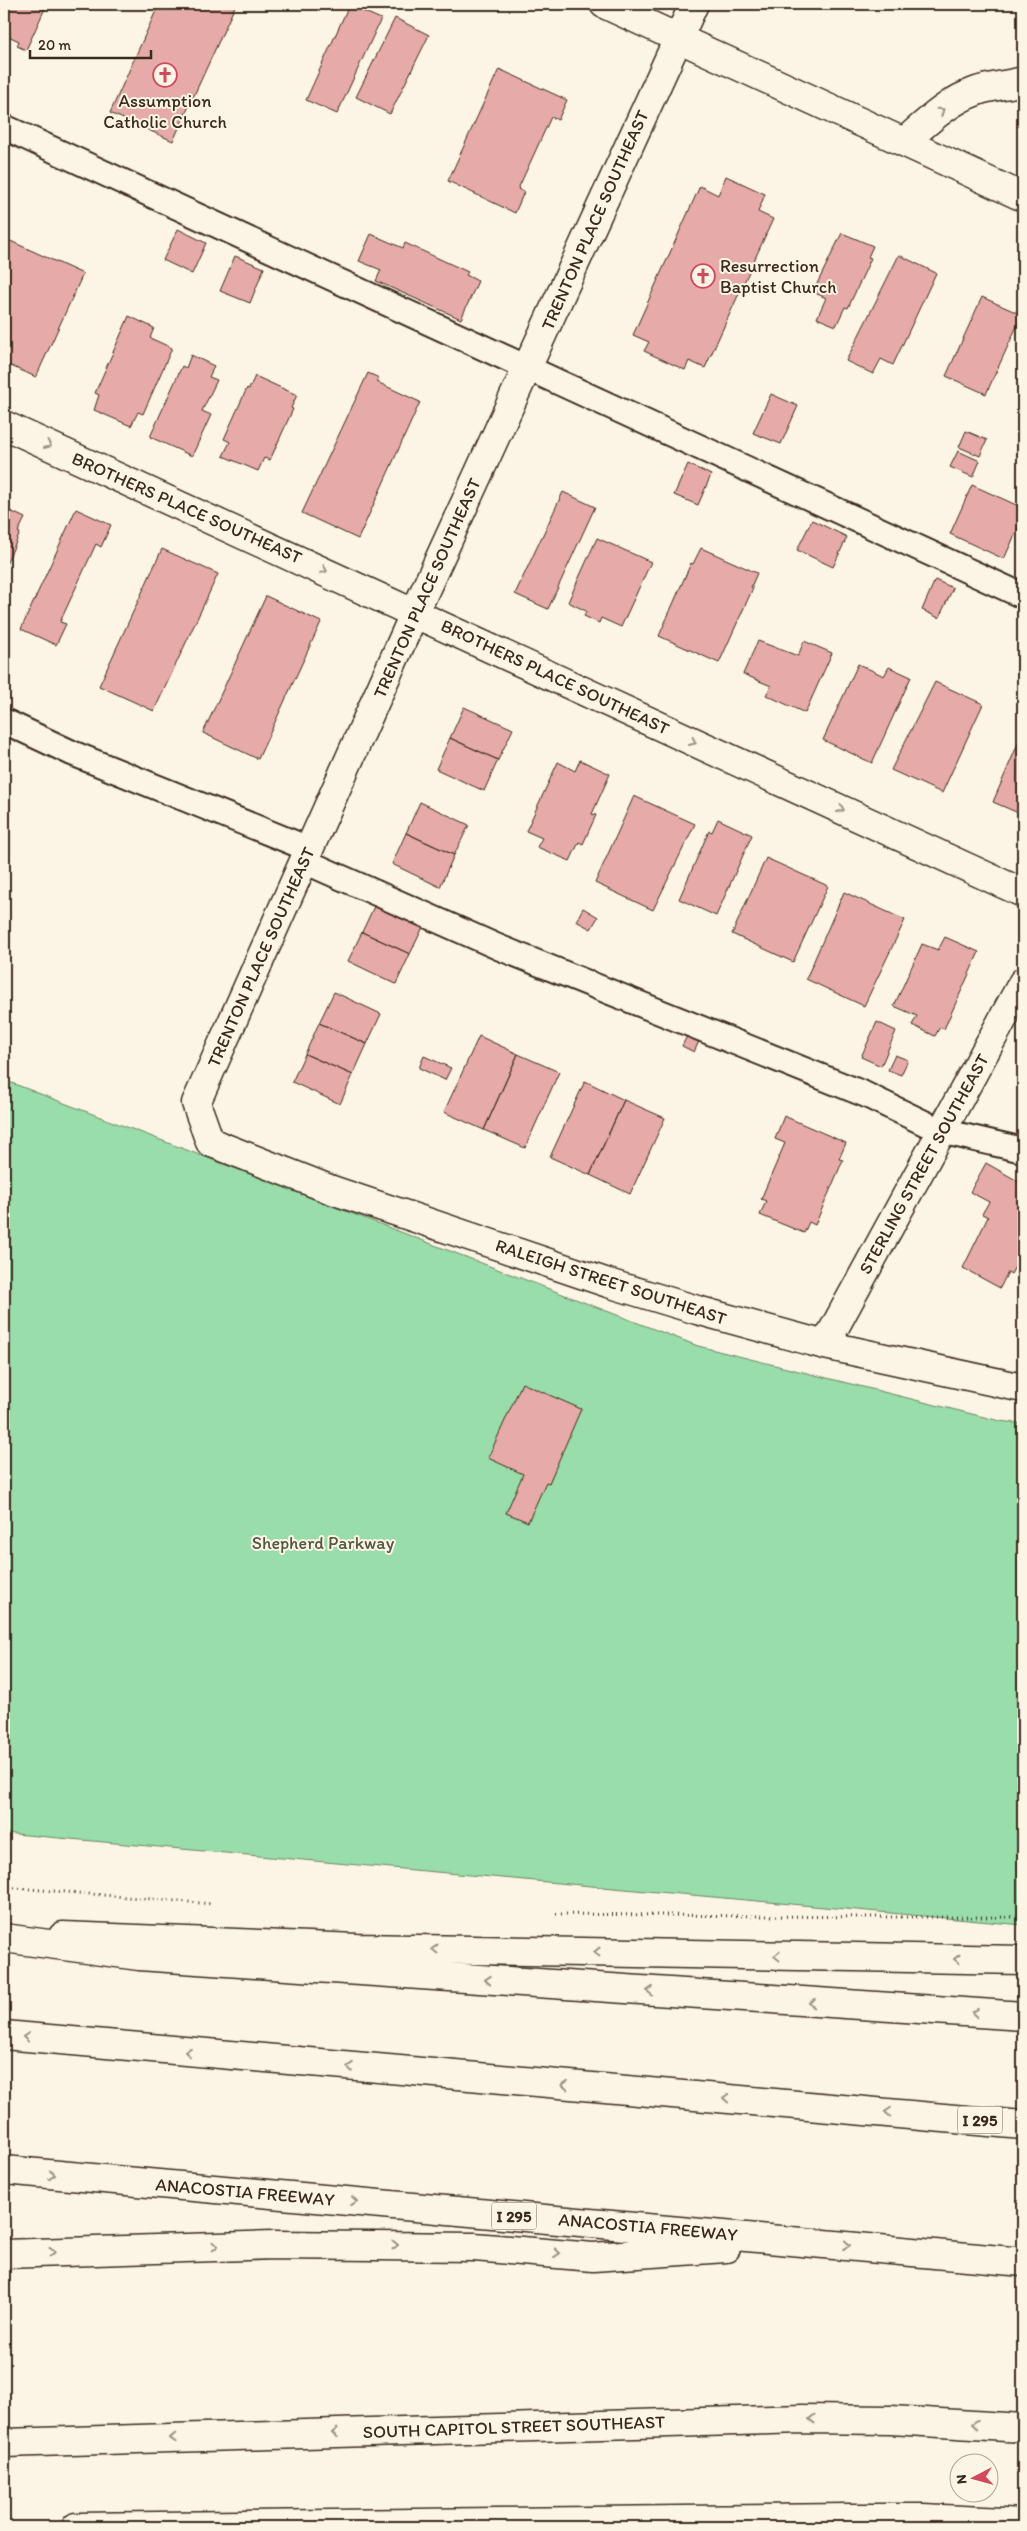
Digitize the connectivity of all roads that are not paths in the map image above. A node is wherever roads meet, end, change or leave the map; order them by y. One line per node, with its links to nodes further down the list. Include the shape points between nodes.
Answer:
1 (604, 4): 3 (main road)
2 (694, 4): 3 (main road, TRENTON PLACE SOUTHEAST)
3 (678, 37): 6 (main road); 8 (main road, TRENTON PLACE SOUTHEAST)
4 (1023, 81): 6 (main road, one-way to 4, via 938,112 959,100 977,91)
5 (4, 127): 8 (lane)
6 (904, 142): 7 (main road)
7 (1023, 197)
8 (528, 367): 10 (lane); 11 (main road, TRENTON PLACE SOUTHEAST)
9 (4, 425): 11 (main road, BROTHERS PLACE SOUTHEAST, one-way to 11)
10 (1023, 596)
11 (415, 612): 13 (main road, TRENTON PLACE SOUTHEAST); 14 (main road, BROTHERS PLACE SOUTHEAST, one-way to 14)
12 (4, 721): 13 (lane)
13 (306, 855): 16 (lane, via 498,946 864,1094); 17 (main road, TRENTON PLACE SOUTHEAST, via 196,1103)
14 (1023, 893)
15 (1023, 982): 16 (main road, STERLING STREET SOUTHEAST)
16 (942, 1131): 18 (lane); 19 (main road, STERLING STREET SOUTHEAST)
17 (210, 1142): 19 (main road, RALEIGH STREET SOUTHEAST, via 332,1190 608,1283)
18 (1023, 1150)
19 (825, 1346): 20 (main road, RALEIGH STREET SOUTHEAST)
20 (1023, 1388)
21 (4, 1936): 22 (main road, one-way to 21, via 357,1948 142,1938); 23 (main road, one-way to 21, via 139,1956)
22 (1023, 1960)
23 (1023, 2016)
24 (4, 2035): 26 (main road, I 295, one-way to 24)
25 (1023, 2112): 26 (main road)
26 (937, 2116): 27 (main road, I 295)
27 (1023, 2125)
28 (4, 2170): 29 (main road, ANACOSTIA FREEWAY / I 295, one-way to 29)
29 (817, 2242): 30 (main road, one-way to 29, via 228,2245 382,2244 593,2256); 31 (main road, ANACOSTIA FREEWAY / I 295, one-way to 31)
30 (4, 2254)
31 (1023, 2262)
32 (1023, 2428): 33 (main road, SOUTH CAPITOL STREET SOUTHEAST, one-way to 33, via 802,2419)
33 (4, 2443)
34 (1023, 2523): 35 (main road, via 848,2518)
35 (76, 2527)

